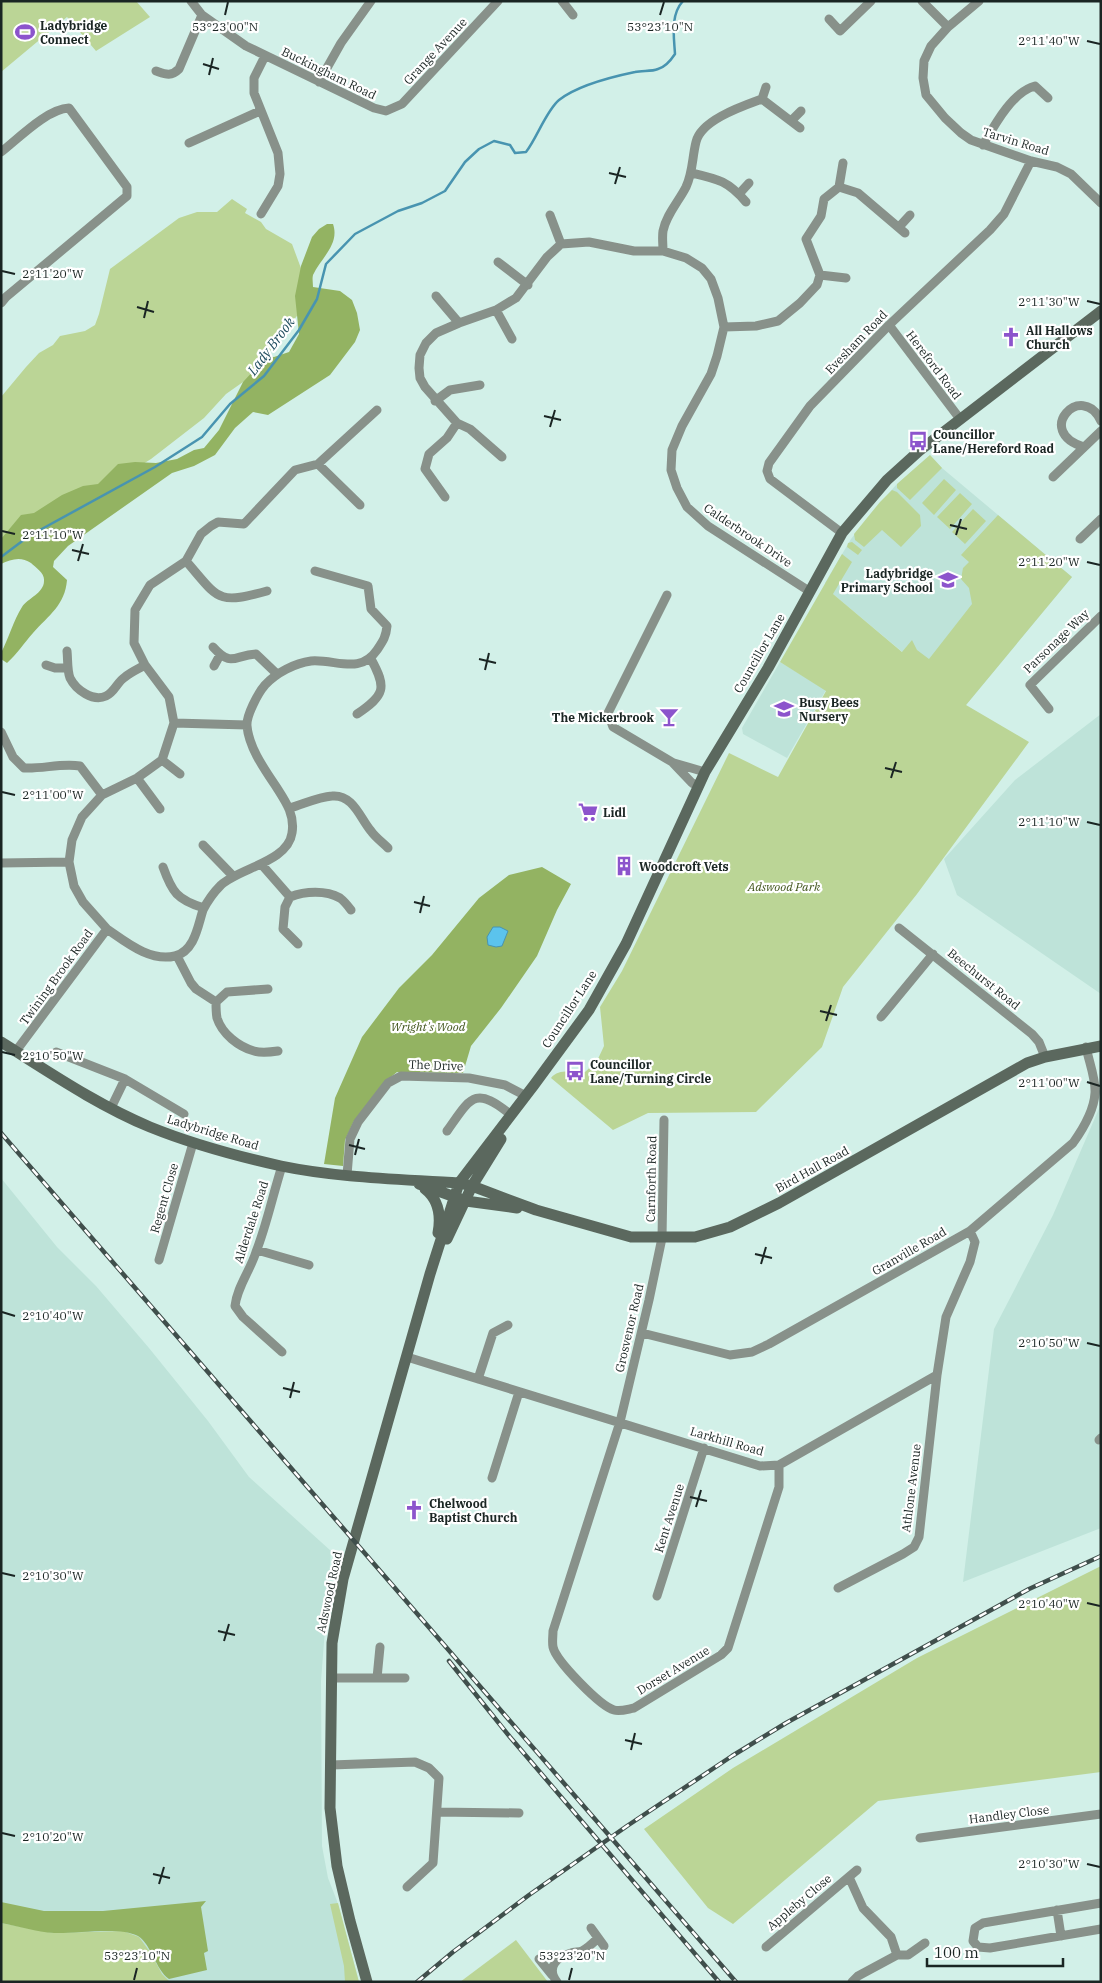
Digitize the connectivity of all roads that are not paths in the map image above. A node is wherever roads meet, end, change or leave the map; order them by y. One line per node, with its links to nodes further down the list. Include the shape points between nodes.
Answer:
1 (191, 1): 8 (street, Buckingham Road)
2 (371, 1): 14 (street, via 341,43)
3 (498, 1): 19 (street, Grange Avenue, via 402,104)
4 (562, 1): 9 (street)
5 (870, 1): 10 (street, via 840,31)
6 (922, 1): 11 (street)
7 (979, 1): 11 (street, Tarvin Road)
8 (202, 15): 12 (street, Buckingham Road); 13 (street, via 179,69 168,75)
9 (573, 15)
10 (829, 19)
11 (948, 27): 24 (street, Tarvin Road, via 924,61 926,95 961,133)
12 (265, 56): 14 (street, Buckingham Road); 18 (street, via 253,86)
13 (156, 71)
14 (319, 82): 19 (street, Buckingham Road)
15 (766, 87): 17 (street)
16 (1048, 98): 24 (street, via 1034,86 1028,88 1002,112)
17 (762, 99): 21 (street); 28 (street, via 725,113 710,124 696,139)
18 (260, 111): 23 (street); 34 (street, via 280,164 278,186)
19 (386, 111)
20 (801, 111): 21 (street)
21 (792, 120): 22 (street)
22 (800, 128)
23 (189, 144)
24 (983, 145): 26 (street, Tarvin Road)
25 (1, 152): 44 (street, via 59,108 69,108 127,187 127,196)
26 (1031, 161): 33 (street, Tarvin Road, via 1057,167 1070,174); 48 (street, Evesham Road, via 1004,214)
27 (843, 163): 30 (street)
28 (692, 173): 31 (street, via 720,180); 38 (street, via 663,230)
29 (749, 183): 31 (street)
30 (839, 187): 36 (street, via 858,193 902,230); 40 (street, via 824,199 820,216 801,239)
31 (739, 194): 32 (street)
32 (746, 202)
33 (1101, 202)
34 (261, 214)
35 (550, 215): 37 (street)
36 (910, 215)
37 (561, 244): 38 (street, Calderbrook Drive, via 589,242 634,251); 42 (street, via 547,257)
38 (663, 251): 49 (street, Calderbrook Drive, via 686,258 702,268 711,279)
39 (498, 262): 42 (street)
40 (820, 275): 41 (street); 49 (street, via 817,285 778,321 756,326)
41 (846, 278)
42 (528, 284): 45 (street, via 516,298)
43 (436, 296): 47 (street)
44 (1, 303)
45 (496, 310): 47 (street); 50 (street)
46 (1101, 311): 54 (street, Councillor Lane)
47 (459, 323): 52 (street, via 436,333 420,355 420,378)
48 (889, 325): 54 (street, Hereford Road); 65 (street, Evesham Road, via 810,406 767,471 770,479)
49 (724, 327): 70 (street, Calderbrook Drive, via 711,374 672,450 671,470 687,507 708,526)
50 (512, 339)
51 (480, 385): 52 (street, via 450,390)
52 (435, 400): 56 (street)
53 (377, 410): 60 (street)
54 (960, 419): 65 (street, Councillor Lane, via 898,470)
55 (1101, 421): 58 (street, via 1090,409 1079,405 1068,409 1062,418 1065,436)
56 (457, 423): 59 (street, via 470,429); 62 (street, via 447,438 429,454 425,469)
57 (1101, 431): 58 (street)
58 (1084, 447): 61 (street)
59 (502, 457)
60 (318, 464): 63 (street); 67 (street, via 295,470 244,524 218,522 210,526 201,534)
61 (1054, 478)
62 (445, 496)
63 (360, 505)
64 (1101, 519): 66 (street)
65 (842, 533): 70 (street, Councillor Lane)
66 (1080, 539)
67 (186, 561): 69 (street, via 220,597 243,598); 78 (street, via 150,585 134,610 134,643)
68 (315, 570): 76 (street, via 368,586 371,609 387,626 386,637)
69 (267, 591)
70 (809, 591): 89 (street, Councillor Lane, via 768,668)
71 (667, 595): 88 (street, via 608,713 613,727)
72 (1101, 616): 82 (street, Parsonage Way, via 1030,685)
73 (213, 647): 75 (street)
74 (67, 651): 80 (street)
75 (220, 655): 79 (street); 81 (street, via 233,660 256,654)
76 (371, 659): 81 (street, via 354,665 312,661); 83 (street, via 381,678 381,688 376,701)
77 (46, 664): 80 (street)
78 (145, 665): 80 (street, via 124,678 104,698 86,695 74,684); 84 (street, via 169,697)
79 (214, 666)
80 (68, 668)
81 (277, 674): 85 (street, via 264,686)
82 (1049, 709)
83 (358, 714)
84 (174, 723): 85 (street); 87 (street)
85 (247, 725): 94 (street, via 254,748)
86 (1, 732): 93 (street, via 13,757 24,768 80,766)
87 (162, 760): 90 (street); 91 (street, Twining Brook Road)
88 (672, 762): 89 (street); 92 (street)
89 (705, 772): 92 (street, Councillor Lane)
90 (180, 774)
91 (137, 778): 93 (street, Twining Brook Road); 95 (street)
92 (699, 786): 122 (street, Councillor Lane, via 626,944 588,1010)
93 (102, 795): 98 (street, Twining Brook Road, via 76,828)
94 (290, 808): 97 (street, via 325,797 346,799 355,806 372,834); 100 (street, via 292,834 286,845)
95 (160, 809)
96 (203, 846): 102 (street)
97 (388, 848)
98 (69, 862): 99 (street); 107 (street, Twining Brook Road, via 74,886)
99 (1, 863)
100 (262, 865): 102 (street); 103 (street)
101 (163, 867): 104 (street, via 170,886 179,896 189,904)
102 (233, 876): 104 (street)
103 (290, 897): 105 (street, via 304,892 334,896 342,899); 108 (street, via 285,907 283,929)
104 (204, 908): 110 (street, via 196,934 187,949)
105 (351, 910)
106 (899, 928): 109 (street, Beechurst Road)
107 (106, 929): 110 (street, via 144,952 164,958); 117 (street, Twining Brook Road)
108 (298, 944)
109 (933, 954): 113 (street); 120 (street, Beechurst Road, via 1032,1034)
110 (177, 956): 112 (street, via 196,989)
111 (268, 989): 112 (street, via 227,992)
112 (216, 1002): 119 (street, via 216,1017 231,1038 256,1052)
113 (881, 1016)
114 (1, 1042): 117 (street, Ladybridge Road)
115 (1101, 1046): 116 (street, Bird Hall Road)
116 (1086, 1048): 120 (street, Bird Hall Road); 138 (street, Granville Road, via 1095,1093 1093,1106 1074,1143)
117 (16, 1051): 124 (street, Ladybridge Road)
118 (56, 1052): 121 (street)
119 (278, 1052)
120 (1045, 1057): 139 (street, Bird Hall Road, via 730,1227 696,1237)
121 (124, 1079): 124 (street); 125 (street)
122 (534, 1085): 123 (street, Councillor Lane); 134 (street, Councillor Lane)
123 (526, 1096): 126 (street, Councillor Lane); 131 (street, The Drive, via 505,1084 469,1078 401,1076 388,1083 358,1122 350,1139)
124 (111, 1108): 129 (street, Ladybridge Road)
125 (184, 1114)
126 (511, 1115): 128 (street, via 487,1099 475,1099 469,1101); 133 (street, Councillor Lane)
127 (664, 1120): 139 (street, Carnforth Road)
128 (446, 1131)
129 (193, 1143): 130 (street, Ladybridge Road); 141 (street, Regent Close)
130 (282, 1166): 131 (street, Ladybridge Road); 140 (street, Alderdale Road)
131 (347, 1175): 132 (street, Ladybridge Road)
132 (409, 1180): 133 (street, Ladybridge Road); 135 (street, Ladybridge Road); 143 (street, Adswood Road, via 427,1191 438,1209 439,1223)
133 (459, 1183): 134 (street, Ladybridge Road); 135 (street, Adswood Road)
134 (472, 1186): 136 (street, Adswood Road); 137 (street, Bird Hall Road)
135 (454, 1197): 136 (street, Ladybridge Road); 143 (street, Adswood Road)
136 (466, 1201): 137 (street, Bird Hall Road); 143 (street, Adswood Road)
137 (536, 1210): 139 (street, Bird Hall Road, via 631,1237)
138 (970, 1231): 145 (street, Granville Road, via 752,1352 730,1355); 148 (street, via 975,1242 970,1262 946,1317)
139 (662, 1238): 145 (street, Grosvenor Road)
140 (257, 1250): 142 (street); 146 (street, Alderdale Road, via 236,1294 235,1306)
141 (159, 1260)
142 (309, 1265)
143 (430, 1274): 147 (street, Adswood Road)
144 (508, 1325): 149 (street, via 493,1333)
145 (642, 1333): 151 (street, Grosvenor Road)
146 (282, 1352)
147 (407, 1358): 149 (street, Larkhill Road); 158 (street, Adswood Road, via 343,1579 332,1643)
148 (937, 1376): 153 (street, Larkhill Road); 155 (street, Athlone Avenue, via 919,1537 914,1547 903,1554)
149 (478, 1379): 150 (street, Larkhill Road)
150 (519, 1392): 151 (street, Larkhill Road); 154 (street)
151 (620, 1422): 152 (street, Larkhill Road); 153 (street, Dorset Avenue, via 553,1631 552,1646 593,1696 617,1712 634,1708 656,1696 728,1648 779,1487)
152 (704, 1448): 153 (street, Larkhill Road, via 760,1466); 156 (street, Kent Avenue)
153 (778, 1465)
154 (492, 1478)
155 (838, 1588)
156 (658, 1596)
157 (380, 1647): 159 (street)
158 (332, 1678): 159 (street); 161 (street, Adswood Road)
159 (377, 1678): 160 (street)
160 (405, 1678)
161 (331, 1765): 162 (street, via 415,1762 429,1768 439,1778); 181 (street, Adswood Road, via 330,1808 336,1858)
162 (437, 1812): 163 (street); 168 (street, via 433,1863)
163 (519, 1814)
164 (1101, 1814): 165 (street, Handley Close)
165 (920, 1838)
166 (857, 1870): 167 (street, Appleby Close)
167 (849, 1877): 177 (street, Appleby Close); 178 (street, Appleby Close, via 863,1908 891,1937)
168 (406, 1887)
169 (1101, 1903): 170 (street)
170 (1057, 1910): 173 (street); 173 (street, via 983,1923 975,1928 973,1941 978,1947 990,1948)
171 (591, 1928): 174 (street)
172 (1101, 1929): 173 (street)
173 (1061, 1936)
174 (598, 1938): 176 (street); 180 (street, via 583,1950 564,1955 555,1962 552,1967)
175 (925, 1943): 178 (street, via 908,1955)
176 (604, 1946)
177 (766, 1947)
178 (897, 1955): 182 (street)
179 (539, 1959): 180 (street)
180 (554, 1978)
181 (367, 1982)
182 (852, 1982)

